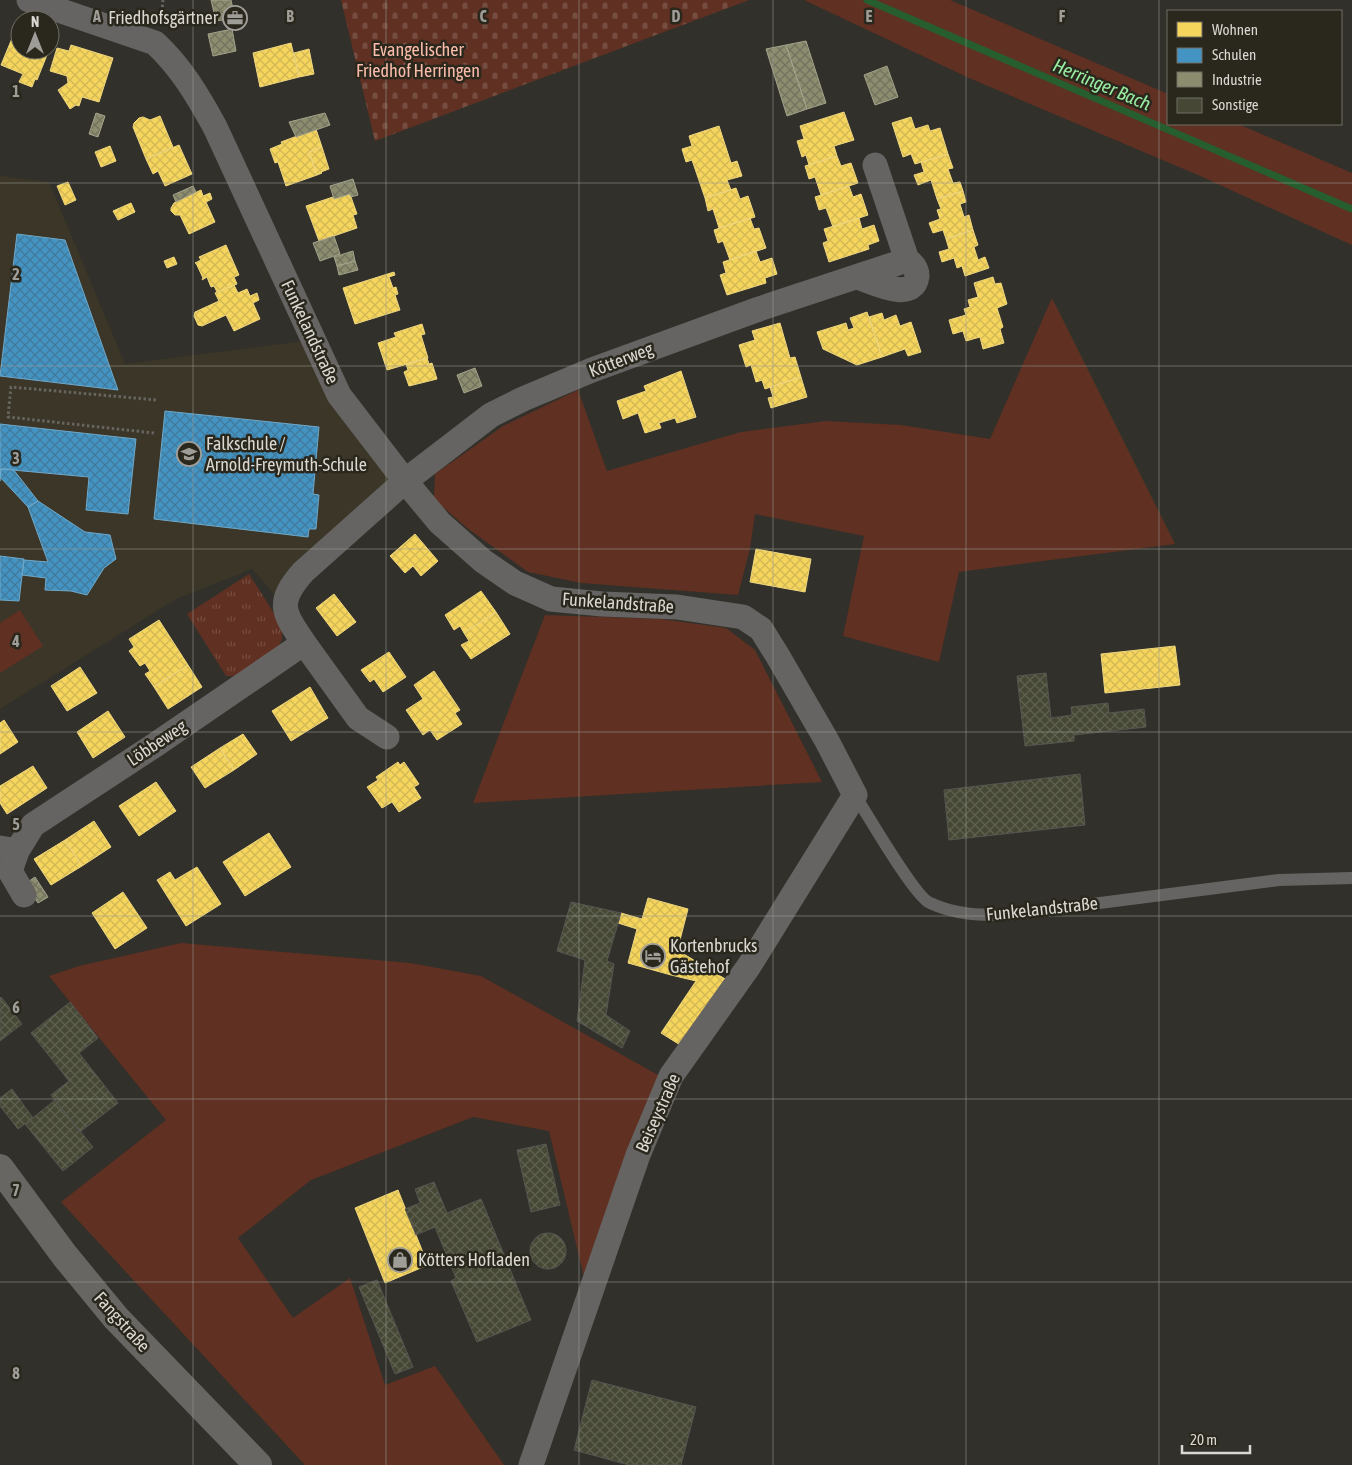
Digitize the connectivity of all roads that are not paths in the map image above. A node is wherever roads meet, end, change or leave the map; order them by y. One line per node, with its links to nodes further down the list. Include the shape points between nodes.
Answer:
1 (29, 0): 3 (street, Funkelandstraße, via 155,43 183,74 215,127 340,395)
2 (875, 165): 3 (street, Kötterweg, via 907,260 750,312 523,399 491,415)
3 (405, 481): 4 (street, via 291,586 285,601 287,618); 6 (street, Funkelandstraße, via 440,522 483,561 516,583 551,599 677,607 743,617 761,629 828,741)
4 (304, 643): 5 (street, via 358,718); 7 (street, Löbbeweg, via 33,825)
5 (387, 737)
6 (855, 795): 8 (lane, Funkelandstraße, via 907,877 928,903 970,915 1006,915 1279,880); 12 (street, Beiseystraße, via 749,966 672,1076 638,1156)
7 (9, 849): 9 (street, Löbbeweg, via 10,871)
8 (1352, 878)
9 (24, 895)
10 (0, 1168): 11 (main road, Fangstraße, via 116,1318)
11 (258, 1465)
12 (531, 1465)

